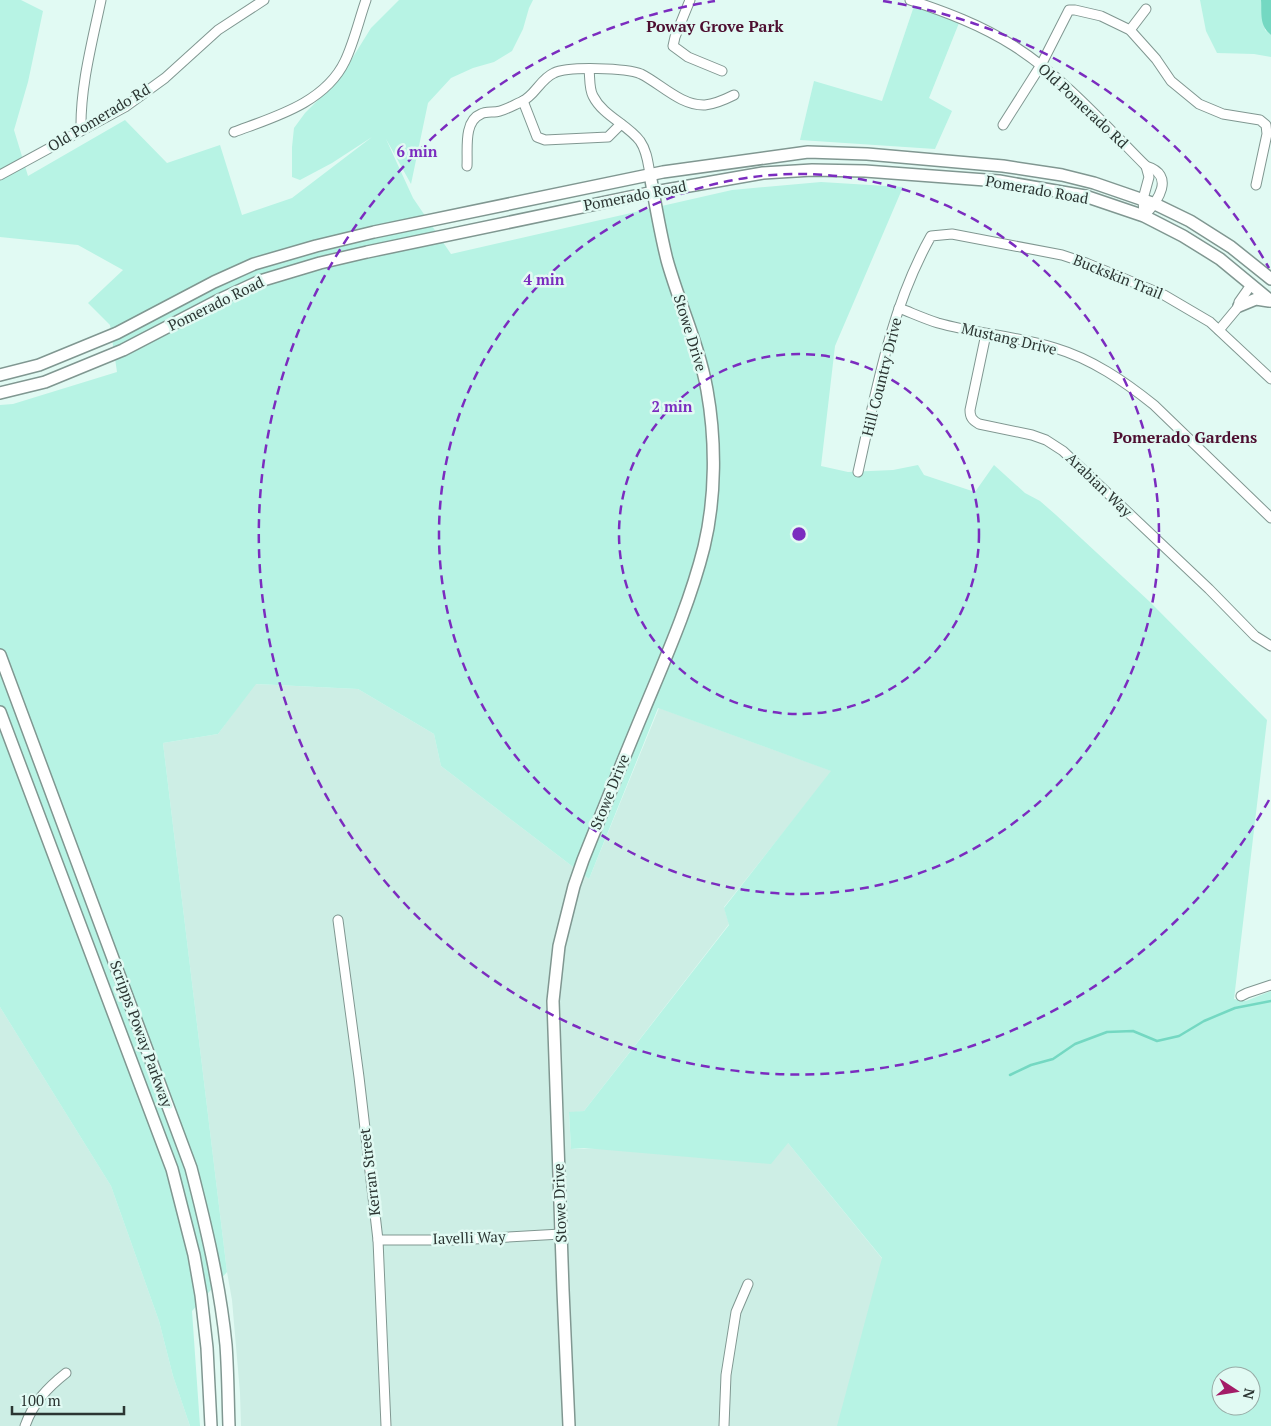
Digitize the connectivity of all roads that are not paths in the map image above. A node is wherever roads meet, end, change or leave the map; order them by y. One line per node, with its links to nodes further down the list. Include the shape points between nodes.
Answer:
1 (101, 0): 15 (street, via 84,85)
2 (264, 0): 15 (street, Old Pomerado Rd, via 218,30 165,78 125,107)
3 (366, 0): 16 (street, via 345,61 327,86 290,109)
4 (690, 0): 10 (street, via 673,46 688,57)
5 (910, 0): 8 (street, Old Pomerado Rd, via 972,24 1013,45)
6 (1146, 9): 7 (street)
7 (1130, 30): 8 (street, via 1101,16 1069,10); 21 (street, via 1171,81 1192,99 1219,113 1260,120 1266,125)
8 (1041, 65): 14 (street); 18 (street, Old Pomerado Rd)
9 (589, 69): 11 (street, via 627,70 640,74 689,102 705,105); 12 (street, via 554,73); 13 (street, via 592,95)
10 (722, 71)
11 (734, 95)
12 (523, 101): 13 (street, via 537,137 545,140 608,137); 17 (street, via 499,112 481,114 472,121 468,131)
13 (622, 124): 19 (street, via 641,142)
14 (1003, 125)
15 (80, 131): 20 (street, Old Pomerado Rd)
16 (234, 132)
17 (467, 166)
18 (1146, 166): 23 (street, via 1149,177); 24 (street, Old Pomerado Rd, via 1154,168 1162,180)
19 (650, 174): 22 (main road, Stowe Drive); 23 (main road, Pomerado Road, via 808,152 867,154 1003,166 1062,175); 35 (main road, Pomerado Road, via 285,254 214,282 117,333 39,365)
20 (0, 175)
21 (1256, 185)
22 (653, 192): 25 (main road, Pomerado Road, via 763,173 865,171 999,182 1052,190 1085,196); 37 (main road, Pomerado Road, via 367,252 260,281 123,350 45,382); 46 (main road, Stowe Drive, via 668,260 707,389 713,465 710,512 695,578 583,860 559,946 553,1002)
23 (1142, 199): 24 (main road, Pomerado Road); 25 (street)
24 (1155, 204): 25 (street, Old Pomerado Rd); 27 (main road, Pomerado Road, via 1231,247)
25 (1144, 216): 28 (main road, Pomerado Road, via 1220,259)
26 (939, 234): 32 (street, Hill Country Drive, via 931,236 925,247); 33 (street, Buckskin Trail, via 1086,262 1164,295)
27 (1271, 279)
28 (1251, 285): 29 (main road, via 1266,282); 30 (main road, Pomerado Road); 31 (street)
29 (1271, 286)
30 (1271, 301): 31 (main road, via 1256,299)
31 (1239, 306): 33 (street)
32 (899, 308): 34 (street, Mustang Drive, via 938,323); 38 (street, Hill Country Drive, via 886,347)
33 (1219, 330): 36 (street, Buckskin Trail)
34 (986, 334): 39 (street, Mustang Drive, via 1057,348 1114,375 1154,405); 40 (street, Arabian Way, via 970,410 973,421 1046,440 1063,451 1255,636)
35 (0, 375)
36 (1271, 378)
37 (0, 393)
38 (858, 472)
39 (1271, 518)
40 (1271, 646)
41 (0, 655): 52 (main road, Scripps Poway Parkway, via 191,1168 212,1251 219,1295 226,1346)
42 (0, 712): 51 (main road, Scripps Poway Parkway, via 172,1169 201,1295 208,1348)
43 (338, 920): 47 (street, Kerran Street)
44 (1271, 985): 45 (street)
45 (1241, 996)
46 (561, 1234): 47 (street, Iavelli Way, via 456,1240); 54 (main road, Stowe Drive)
47 (378, 1240): 53 (street, Kerran Street)
48 (748, 1284): 55 (street, via 736,1312 726,1375)
49 (66, 1373): 50 (street, via 40,1397)
50 (25, 1426)
51 (211, 1426)
52 (229, 1426)
53 (386, 1426)
54 (570, 1426)
55 (724, 1426)

